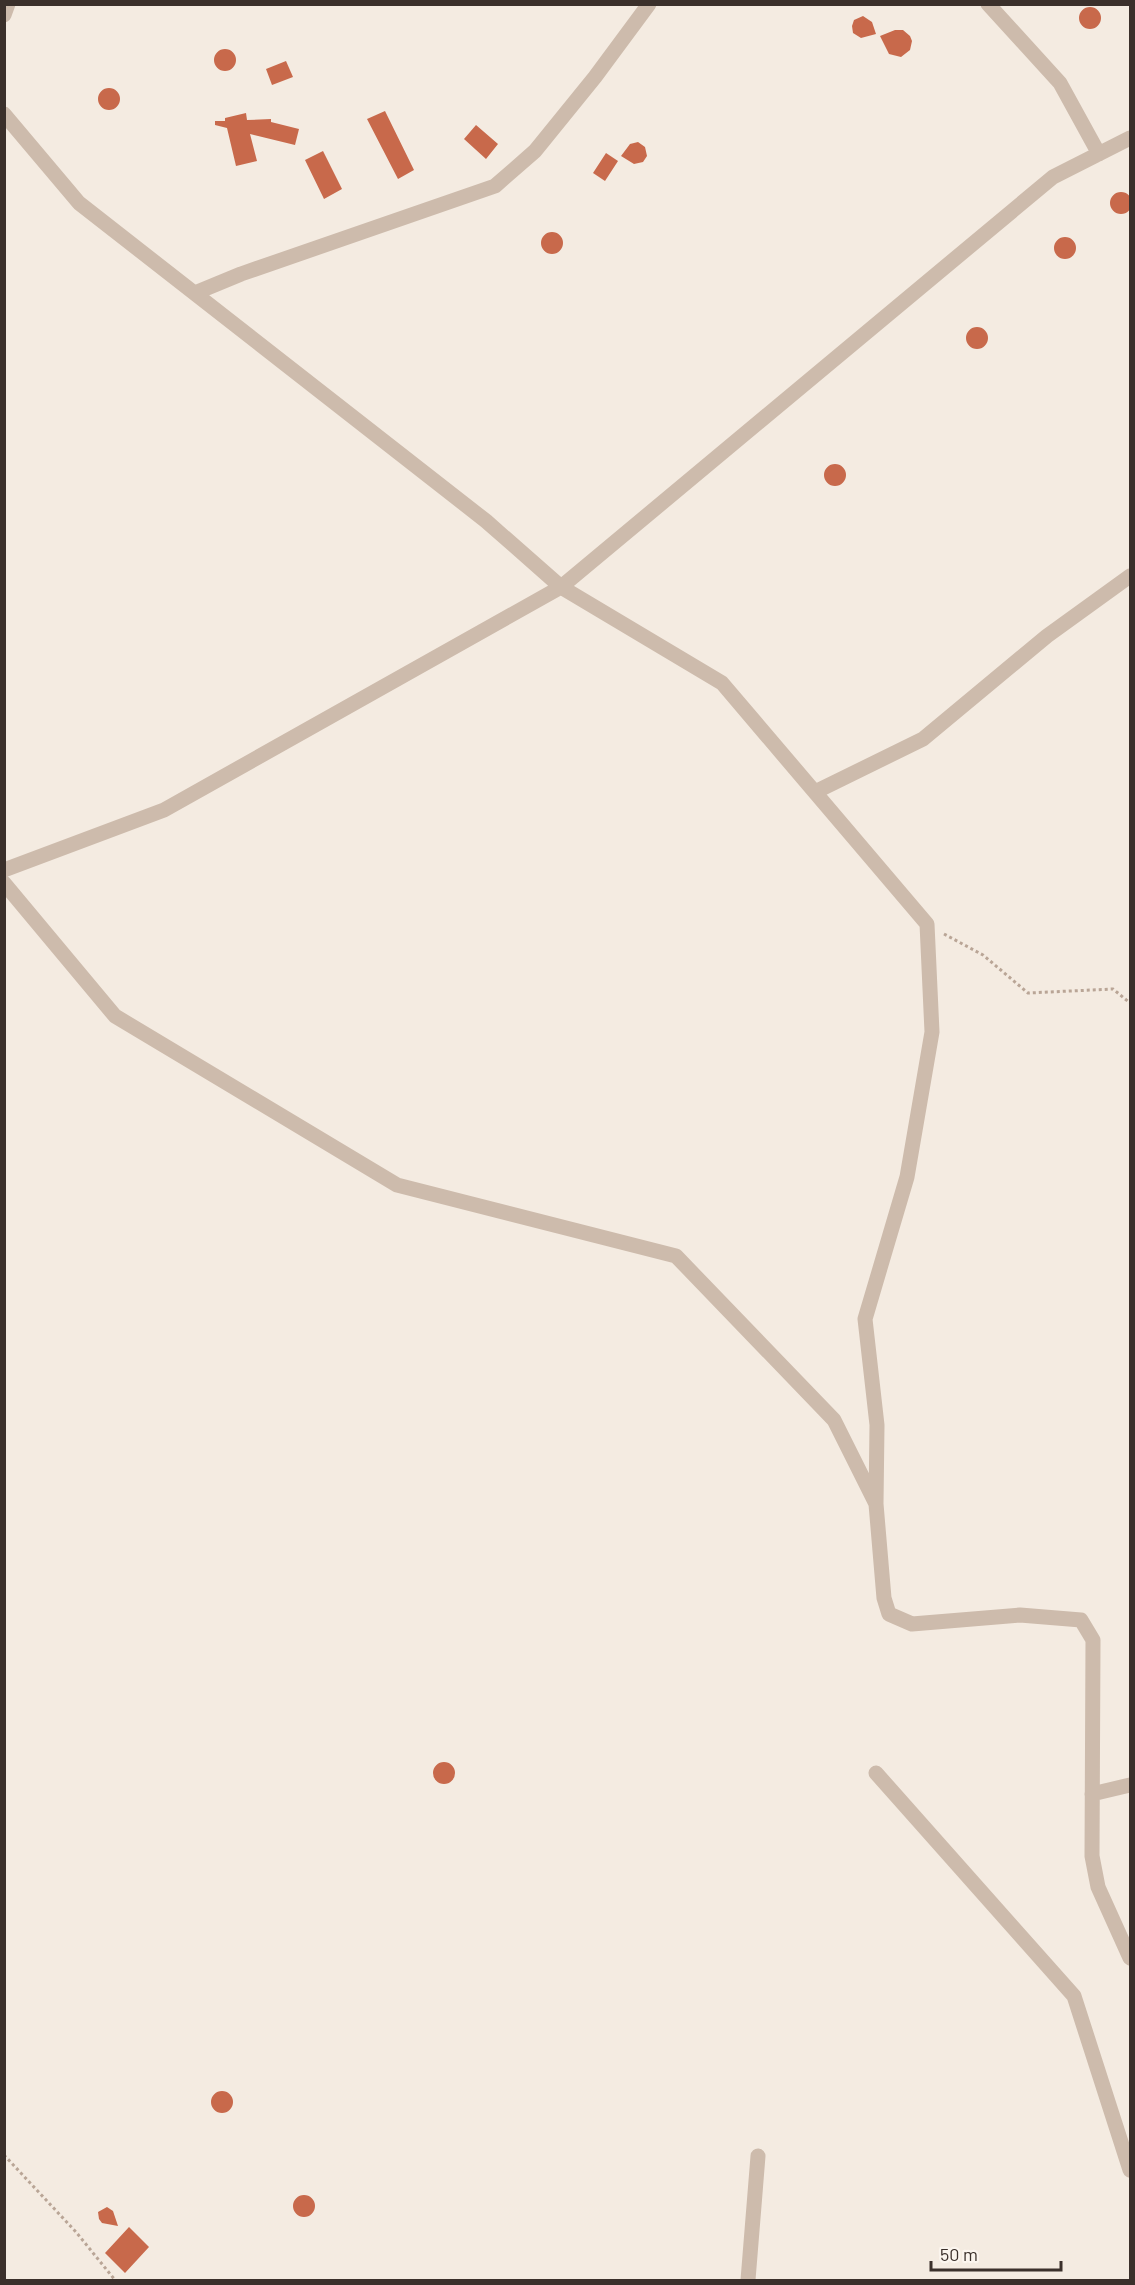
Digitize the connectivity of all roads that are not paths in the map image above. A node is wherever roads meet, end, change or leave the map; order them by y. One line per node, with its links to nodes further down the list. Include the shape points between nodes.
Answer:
1 (8, 4): 4 (street)
2 (649, 4): 8 (street, via 535,150 495,186)
3 (988, 4): 7 (street, via 1060,83)
4 (4, 15)
5 (4, 114): 8 (street, via 79,203)
6 (1131, 138): 7 (street)
7 (1099, 154): 10 (street, via 1053,177)
8 (195, 293): 10 (street, via 486,521)
9 (1131, 576): 11 (street, via 1047,636 923,739)
10 (561, 586): 11 (street, via 722,682); 12 (street, via 164,810)
11 (815, 792): 14 (street, via 927,924 932,1032 907,1177 865,1319 877,1425)
12 (4, 870)
13 (4, 883): 14 (street, via 115,1016 397,1185 676,1256 834,1420)
14 (876, 1504): 17 (street, via 888,1614 912,1624 1020,1615 1081,1620 1093,1640)
15 (876, 1773): 20 (street, via 1074,1996)
16 (1131, 1785): 17 (street)
17 (1092, 1794): 18 (street, via 1092,1856 1098,1887)
18 (1131, 1958)
19 (758, 2156): 21 (street)
20 (1131, 2170)
21 (748, 2280)

